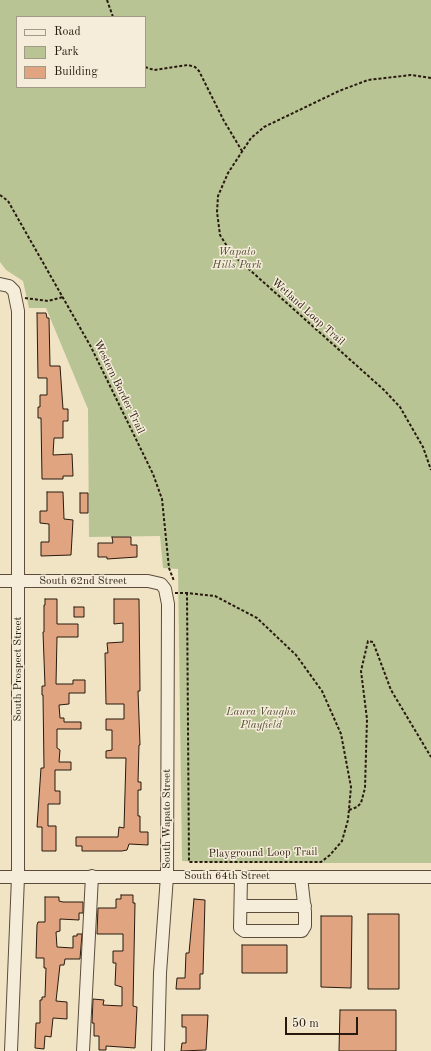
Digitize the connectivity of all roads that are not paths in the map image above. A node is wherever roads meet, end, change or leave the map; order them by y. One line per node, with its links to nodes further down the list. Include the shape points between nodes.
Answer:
1 (0, 284): 3 (street, South Prospect Street, via 7,285 14,292 18,319)
2 (0, 581): 3 (street, South 62nd Street)
3 (18, 582): 4 (street, South 62nd Street, via 148,581); 8 (street, South Prospect Street)
4 (164, 586): 6 (street, South Wapato Street, via 168,604)
5 (92, 876): 6 (street, South 64th Street); 8 (street, South 64th Street); 15 (street)
6 (167, 876): 9 (street, South 64th Street); 16 (street, South Wapato Street, via 160,972)
7 (0, 877): 8 (street, South 64th Street)
8 (18, 877): 14 (street, South Prospect Street)
9 (241, 877): 10 (street, South 64th Street); 12 (street)
10 (301, 877): 11 (street, South 64th Street); 13 (street)
11 (431, 877)
12 (241, 906): 13 (street); 13 (street, via 240,928 244,931 302,931 306,926)
13 (305, 906)
14 (11, 1051)
15 (83, 1051)
16 (158, 1051)

